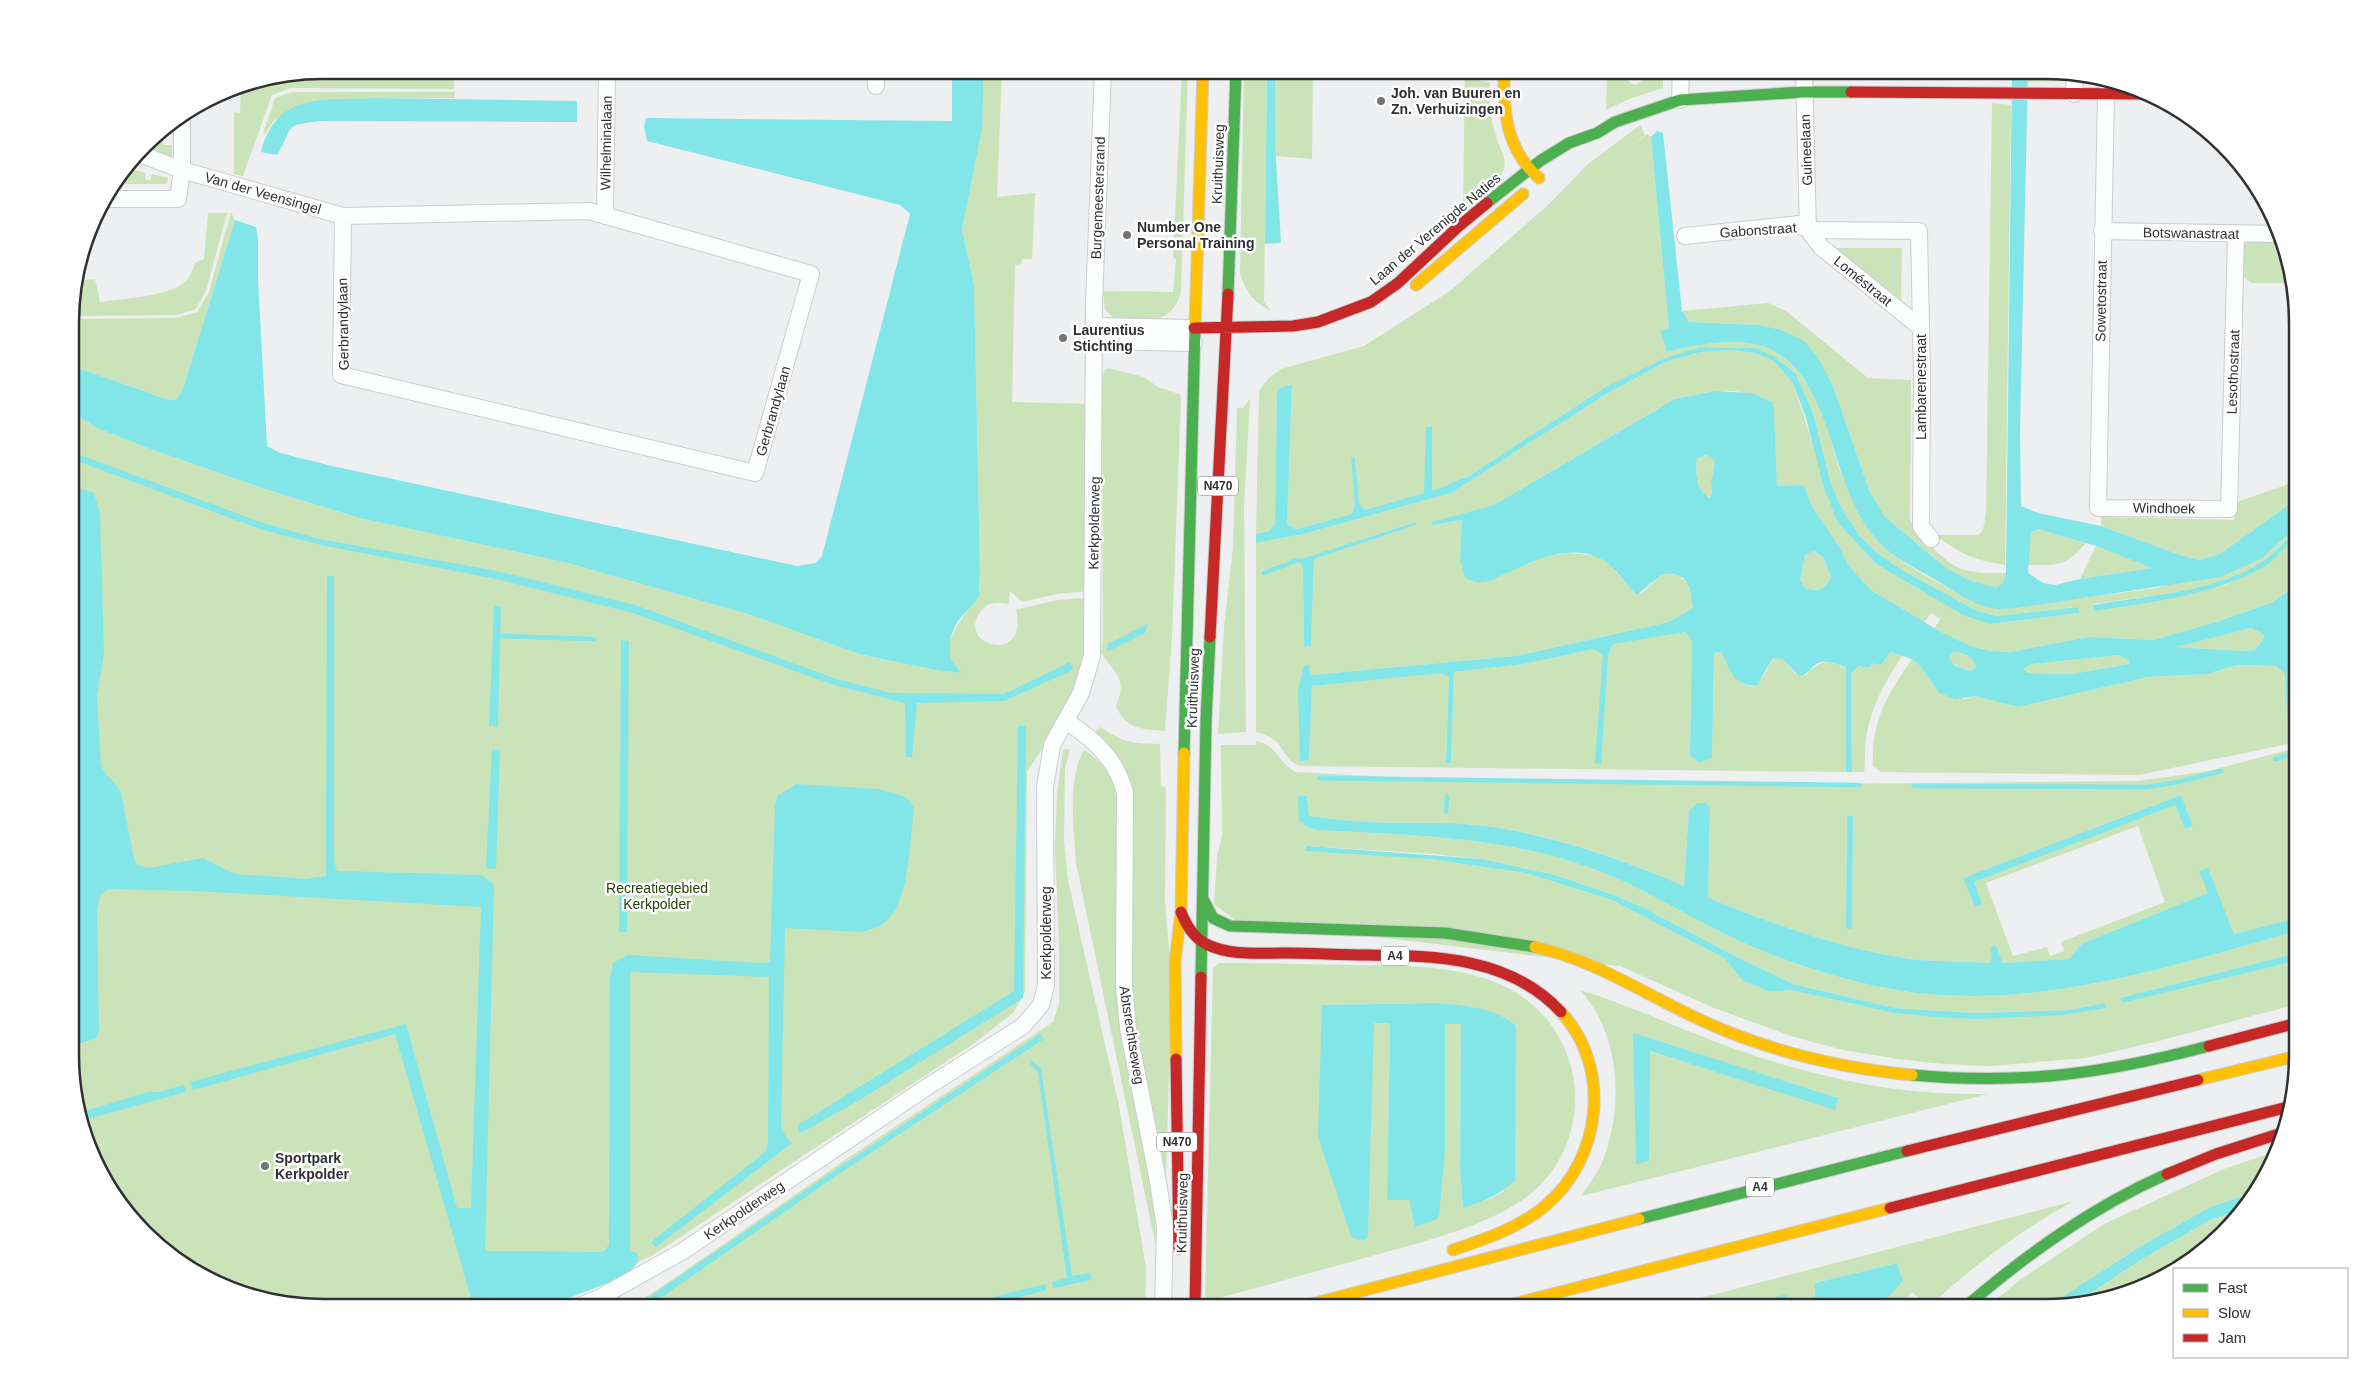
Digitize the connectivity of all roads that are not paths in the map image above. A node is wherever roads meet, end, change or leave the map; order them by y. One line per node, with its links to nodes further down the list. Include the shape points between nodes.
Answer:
1 (607, 79): 25 (street, Wilhelminalaan)
2 (1103, 79): 35 (street, Burgemeestersrand)
3 (1203, 79): 36 (main road, Kruithuisweg / N470)
4 (1236, 79): 33 (main road, Kruithuisweg / N470)
5 (1504, 79): 15 (main road, via 1504,106)
6 (1681, 79): 13 (street)
7 (1804, 79): 9 (street, Guineelaan)
8 (2075, 81): 11 (street)
9 (1803, 92): 11 (main road); 13 (main road); 26 (street, Guineelaan)
10 (2106, 93): 11 (main road); 12 (main road); 28 (street, Sowetostraat)
11 (2074, 94)
12 (2129, 94)
13 (1680, 100): 16 (main road, via 1615,122)
14 (182, 123): 20 (street)
15 (1509, 124): 19 (main road); 21 (main road, via 1511,144)
16 (1597, 133): 17 (main road); 19 (main road, Laan der Verenigde Naties, via 1569,143)
17 (1577, 152)
18 (145, 156): 20 (street, Van der Veensingel)
19 (1540, 161): 21 (main road, Laan der Verenigde Naties); 22 (main road)
20 (182, 170): 23 (street, via 178,199); 24 (street, Van der Veensingel)
21 (1527, 170): 22 (main road); 33 (main road, Laan der Verenigde Naties, via 1459,226 1398,283 1371,302 1309,324)
22 (1544, 177): 32 (main road)
23 (112, 199)
24 (343, 216): 25 (street, Gerbrandylaan, via 589,211); 25 (street, Gerbrandylaan, via 341,375 755,473 811,274)
25 (605, 216)
26 (1808, 230): 27 (street, Gabonstraat); 31 (street, Gabonstraat, via 1799,224); 34 (street, Loméstraat, via 1821,247)
27 (1919, 231): 34 (street, Lambarenestraat)
28 (2102, 231): 29 (street, Botswanastraat); 38 (street, Sowetostraat)
29 (2236, 234): 30 (street, Botswanastraat); 39 (street, Lesothostraat)
30 (2273, 234)
31 (1685, 236)
32 (1407, 292)
33 (1227, 327): 36 (main road, Laan der Verenigde Naties); 37 (main road, Kruithuisweg / N470)
34 (1922, 328): 40 (street, Lambarenestraat, via 1921,526)
35 (1094, 333): 36 (street); 41 (street, Kerkpolderweg, via 1092,656 1081,693)
36 (1194, 336): 37 (main road); 43 (main road, Kruithuisweg / N470)
37 (1231, 343): 42 (main road, Kruithuisweg / N470, via 1206,720)
38 (2098, 508): 39 (street, Windhoek)
39 (2229, 509)
40 (1931, 539)
41 (1062, 727): 52 (street, Kerkpolderweg, via 1052,745 1045,787 1046,985 1041,1005 1033,1015 1023,1026 683,1252); 53 (street, Abtsrechtseweg, via 1088,734 1112,762 1125,793 1124,986 1128,1028 1165,1228)
42 (1203, 900): 44 (main road, Kruithuisweg / N470); 45 (main road, A4, via 1213,918 1230,926 1426,932 1518,943 1610,972 1693,1016 1737,1035 1787,1052 1897,1074 1956,1080 2022,1080 2084,1074)
43 (1181, 912): 44 (main road, A4, via 1185,923); 50 (main road, Kruithuisweg / N470, via 1175,962)
44 (1202, 942): 49 (main road, A4, via 1220,950 1253,953 1423,956 1484,964 1527,984 1550,1001 1569,1022 1591,1068 1596,1098 1593,1131 1584,1157 1557,1196 1526,1219 1484,1239); 54 (main road, Kruithuisweg / N470)
45 (2289, 1025)
46 (2289, 1058): 56 (main road, A4, via 1757,1188)
47 (2284, 1108): 57 (main road)
48 (2276, 1135): 58 (main road, via 2229,1149 2149,1182 2077,1222)
49 (1438, 1255)
50 (1179, 1259)
51 (1393, 1270): 55 (main road)
52 (595, 1299)
53 (1163, 1299)
54 (1195, 1299)
55 (1309, 1299)
56 (1331, 1299)
57 (1532, 1299)
58 (1974, 1299)

